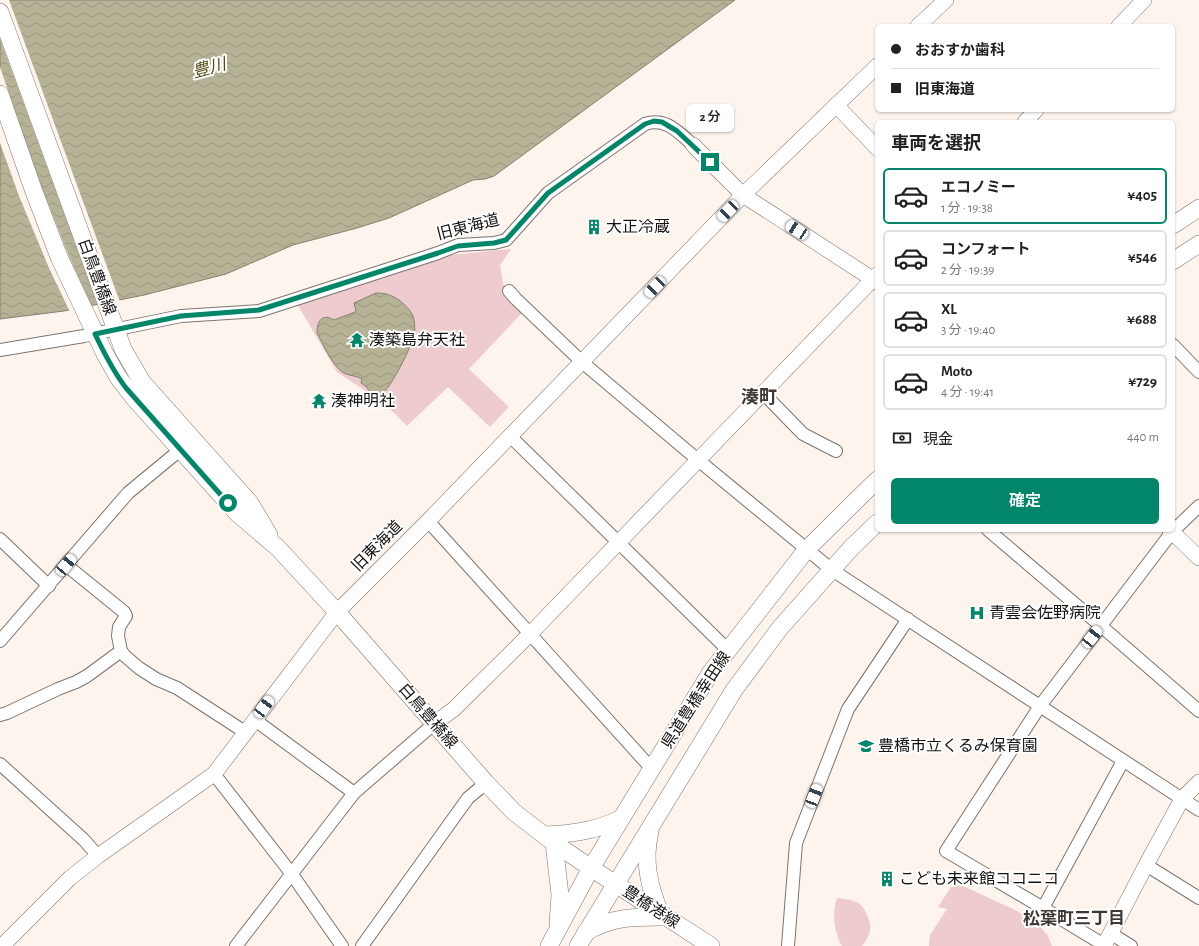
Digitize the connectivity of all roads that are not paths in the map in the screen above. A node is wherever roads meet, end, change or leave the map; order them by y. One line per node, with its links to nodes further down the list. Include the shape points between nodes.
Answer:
1 (946, 0): 4 (street)
2 (1144, 0): 5 (street)
3 (0, 12): 21 (main road, 白鳥豊橋線)
4 (920, 24)
5 (1121, 24)
6 (875, 68): 8 (street)
7 (0, 94): 22 (main road, 白鳥豊橋線, via 51,237)
8 (836, 106): 12 (street); 13 (street)
9 (1034, 112): 10 (street)
10 (1026, 120)
11 (692, 145): 13 (street, 旧東海道); 21 (street, 旧東海道, via 662,122 645,124 548,193 506,240 458,246 259,310 181,316)
12 (875, 146)
13 (743, 195): 18 (street, 旧東海道); 25 (street, 旧東海道)
14 (1199, 208): 15 (main road)
15 (1175, 224)
16 (1199, 244): 17 (main road)
17 (1175, 260)
18 (875, 277)
19 (875, 279): 27 (street)
20 (509, 291): 25 (street)
21 (115, 327): 22 (street, 旧東海道); 42 (main road, 白鳥豊橋線, via 123,349 142,382 250,503)
22 (93, 330): 24 (street, 旧東海道); 29 (main road, 白鳥豊橋線, via 118,377)
23 (1175, 347): 26 (street)
24 (0, 350)
25 (582, 362): 28 (street, 旧東海道); 31 (street)
26 (1199, 372)
27 (763, 393): 30 (street, via 803,434); 31 (street)
28 (510, 436): 34 (street, 旧東海道); 41 (street)
29 (180, 450): 42 (main road, 白鳥豊橋線, via 238,514); 45 (street, via 128,493)
30 (836, 451)
31 (698, 460): 41 (street); 43 (street)
32 (875, 482): 43 (main road, 県道豊橋幸田線)
33 (1199, 506): 36 (street)
34 (428, 521): 48 (street, 旧東海道); 51 (street)
35 (875, 525): 46 (main road, 県道豊橋幸田線)
36 (1175, 527)
37 (990, 532): 50 (street)
38 (1170, 532): 50 (street)
39 (1172, 532): 44 (street)
40 (0, 539): 47 (street)
41 (618, 543): 51 (street); 53 (street)
42 (278, 548): 48 (main road, 白鳥豊橋線)
43 (807, 549): 46 (street); 53 (main road, 県道豊橋幸田線)
44 (1199, 558)
45 (66, 565): 47 (street); 54 (street, via 124,612 126,616 119,627 118,636)
46 (832, 570): 49 (street); 71 (main road, 県道豊橋幸田線, via 780,628 734,690)
47 (49, 586): 52 (street)
48 (337, 612): 58 (street, 旧東海道); 59 (main road, 白鳥豊橋線)
49 (908, 619): 55 (street); 89 (street, via 848,709 796,843)
50 (1101, 626): 55 (street); 56 (street)
51 (530, 634): 59 (street, via 454,709); 63 (street)
52 (1, 637)
53 (728, 650): 63 (main road, 県道豊橋幸田線, via 711,672)
54 (121, 651): 57 (street, via 76,682); 60 (street, via 139,668 177,688)
55 (1040, 706): 61 (street); 79 (street, via 946,851)
56 (1199, 711)
57 (0, 715)
58 (254, 720): 60 (street, 旧東海道); 67 (street)
59 (435, 723): 66 (main road, 白鳥豊橋線); 67 (street)
60 (245, 732): 64 (street, 旧東海道)
61 (1123, 760): 68 (street); 79 (street)
62 (0, 764): 73 (street, via 84,840)
63 (652, 769): 70 (main road, 県道豊橋幸田線)
64 (214, 774): 73 (street, 旧東海道); 76 (street)
65 (1199, 782): 68 (street)
66 (486, 783): 72 (main road, 白鳥豊橋線, via 514,812); 87 (street, via 468,798)
67 (354, 794): 76 (street)
68 (1182, 798): 69 (street); 74 (street)
69 (1199, 810)
70 (620, 819): 72 (main road, via 607,825); 75 (main road, 県道豊橋幸田線)
71 (651, 826): 77 (main road, 県道豊橋幸田線); 80 (main road, via 648,874 651,891)
72 (549, 839): 75 (main road, 白鳥豊橋線); 81 (main road, via 560,895)
73 (98, 856): 84 (street, 旧東海道, via 70,878)
74 (1146, 865): 78 (street); 83 (street)
75 (591, 868): 77 (main road, 豊橋港線); 81 (main road, 県道豊橋幸田線)
76 (291, 873): 85 (street); 86 (street)
77 (615, 884): 80 (main road, 豊橋港線); 82 (main road, 県道豊橋幸田線)
78 (1199, 898)
79 (1044, 908): 83 (street)
80 (663, 915): 82 (main road, via 607,922); 88 (main road, 豊橋港線)
81 (553, 938)
82 (582, 939)
83 (1106, 942): 90 (street)
84 (2, 946)
85 (236, 946)
86 (342, 946)
87 (362, 946)
88 (711, 946)
89 (788, 946)
90 (1131, 946)

